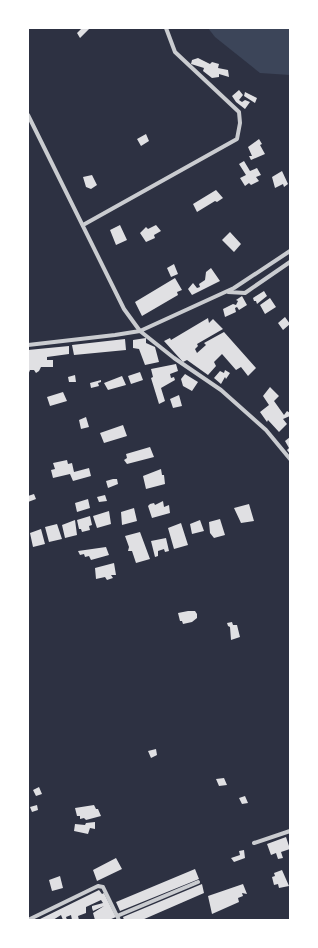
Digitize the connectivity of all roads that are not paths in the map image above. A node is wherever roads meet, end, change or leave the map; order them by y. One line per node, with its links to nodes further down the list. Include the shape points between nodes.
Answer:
1 (166, 28): 3 (street, via 175,52 239,112 237,139)
2 (28, 115): 3 (street)
3 (83, 225): 7 (street, via 124,309)
4 (290, 251): 6 (street)
5 (290, 262): 6 (street, via 245,293)
6 (226, 292): 7 (street)
7 (140, 331): 8 (street); 9 (street, via 221,390 266,430)
8 (28, 345)
9 (290, 459)
10 (290, 830): 11 (street)
11 (254, 843)
12 (198, 882): 13 (street)
13 (118, 918): 14 (street, via 104,887 98,886)
14 (28, 920)

